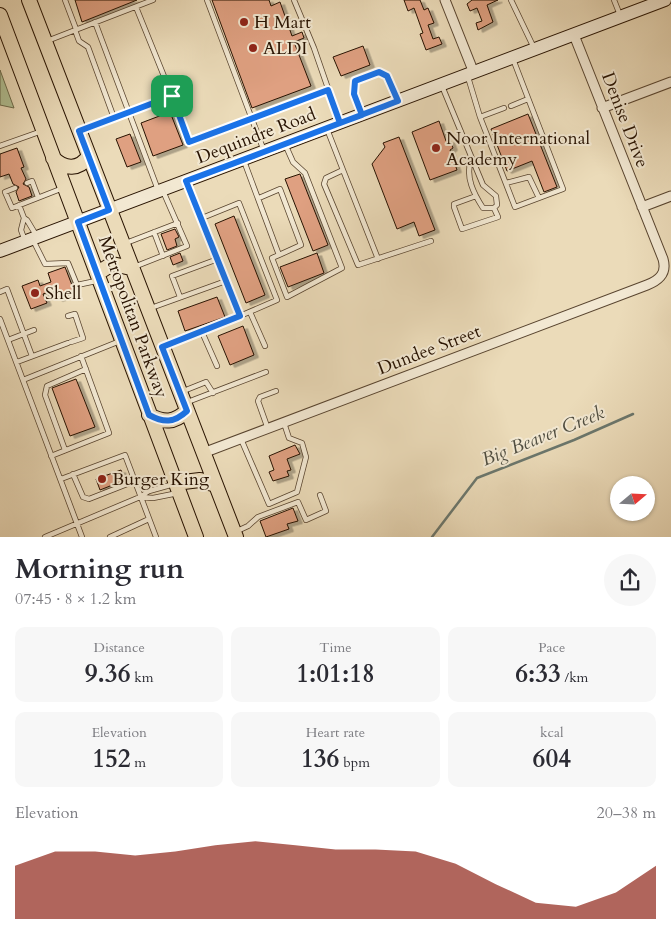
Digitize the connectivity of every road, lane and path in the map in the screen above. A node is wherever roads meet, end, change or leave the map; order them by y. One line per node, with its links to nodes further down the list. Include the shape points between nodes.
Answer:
1 (30, 0): 16 (main road, Metropolitan Parkway)
2 (65, 0): 14 (lane)
3 (153, 0): 10 (lane)
4 (207, 0): 31 (lane)
5 (294, 0): 22 (lane)
6 (445, 0): 19 (street)
7 (511, 0): 17 (lane)
8 (614, 0): 12 (lane)
9 (665, 0): 12 (main road, Dequindre Road)
10 (136, 7): 13 (lane); 23 (lane)
11 (0, 15): 36 (main road, Metropolitan Parkway)
12 (620, 17): 15 (main road, Dequindre Road)
13 (95, 22): 14 (lane); 29 (lane)
14 (75, 29): 16 (lane); 33 (lane, via 79,41 88,47)
15 (574, 35): 17 (main road, Dequindre Road); 28 (street, Denise Drive)
16 (46, 42): 37 (main road, Metropolitan Parkway)
17 (535, 49): 18 (main road, Dequindre Road)
18 (512, 58): 19 (main road, Dequindre Road); 24 (lane)
19 (470, 74): 21 (main road, Dequindre Road); 32 (lane)
20 (671, 82): 28 (street)
21 (441, 85): 25 (main road, Dequindre Road); 44 (lane)
22 (328, 90): 31 (lane); 34 (lane)
23 (172, 96): 29 (lane); 31 (lane, via 189,142)
24 (528, 99): 26 (lane); 56 (lane, via 563,189)
25 (398, 101): 30 (main road, Dequindre Road); 30 (lane, via 384,73 355,81 354,94)
26 (510, 106)
27 (504, 108): 32 (lane)
28 (602, 108): 58 (street, Denise Drive)
29 (128, 113): 33 (lane); 51 (lane)
30 (362, 115): 34 (main road, Dequindre Road)
31 (251, 117): 40 (lane)
32 (480, 117): 48 (lane)
33 (114, 118): 37 (lane)
34 (340, 123): 35 (main road, Dequindre Road)
35 (326, 128): 38 (main road, Dequindre Road); 45 (lane)
36 (43, 131): 39 (lane); 42 (main road, Metropolitan Parkway)
37 (79, 131): 41 (main road, Metropolitan Parkway)
38 (285, 144): 40 (main road, Dequindre Road); 70 (lane, via 293,162 304,173 342,268 287,297 272,258)
39 (0, 146)
40 (264, 152): 43 (main road, Dequindre Road)
41 (89, 156): 42 (main road, via 76,167 64,166); 60 (main road, Metropolitan Parkway)
42 (53, 158): 49 (main road, Metropolitan Parkway)
43 (243, 160): 46 (main road, Dequindre Road); 55 (lane)
44 (471, 160): 52 (lane, via 468,169); 59 (lane, via 483,185 496,196)
45 (343, 170): 73 (lane); 73 (lane, via 326,178 324,184 358,265)
46 (186, 181): 51 (main road, Dequindre Road); 62 (lane)
47 (27, 183): 54 (lane, via 32,181)
48 (506, 183): 56 (lane, via 529,177); 56 (lane, via 514,207)
49 (64, 187): 54 (lane); 63 (main road, Metropolitan Parkway)
50 (15, 188): 57 (lane, via 5,192 12,208)
51 (161, 191): 60 (main road, Dequindre Road); 64 (lane)
52 (476, 196): 59 (lane, via 483,208); 59 (lane, via 454,204 462,229 498,217)
53 (671, 196): 58 (street)
54 (38, 198): 57 (lane)
55 (259, 198): 70 (lane); 70 (lane, via 280,189 301,245)
56 (539, 198)
57 (19, 205): 61 (lane)
58 (642, 207): 75 (street, Denise Drive, via 663,259)
59 (494, 208)
60 (109, 210): 63 (main road, Dequindre Road); 68 (main road, Metropolitan Parkway)
61 (24, 218): 66 (lane); 66 (lane, via 21,230)
62 (202, 218): 72 (lane); 81 (lane, via 239,203 277,300)
63 (78, 222): 66 (main road, Dequindre Road); 76 (main road, Metropolitan Parkway)
64 (178, 223): 65 (lane); 71 (lane, via 187,246)
65 (154, 232): 68 (lane); 71 (lane)
66 (32, 239): 69 (main road, Dequindre Road); 76 (lane, via 45,264 68,263 77,285)
67 (431, 240): 73 (lane)
68 (122, 245): 74 (main road, Metropolitan Parkway)
69 (1, 247)
70 (279, 255)
71 (163, 256): 74 (lane)
72 (218, 259): 77 (lane); 79 (lane, via 172,276)
73 (378, 259)
74 (131, 268): 76 (main road, via 112,264); 80 (main road, Metropolitan Parkway)
75 (663, 274): 103 (street, Dundee Street, via 647,285)
76 (99, 276): 89 (main road, Metropolitan Parkway)
77 (226, 282): 79 (lane); 83 (lane)
78 (0, 292): 87 (lane, via 7,289)
79 (180, 297): 80 (lane)
80 (147, 310): 91 (main road, Metropolitan Parkway)
81 (250, 312): 83 (lane); 90 (lane)
82 (68, 316): 92 (lane, via 75,314 83,338)
83 (240, 316): 86 (lane)
84 (0, 319): 88 (lane)
85 (34, 330): 87 (lane)
86 (202, 332): 91 (lane); 95 (lane)
87 (24, 334): 88 (lane); 92 (lane)
88 (8, 340): 94 (lane)
89 (122, 340): 93 (lane); 102 (main road, Metropolitan Parkway)
90 (265, 346)
91 (162, 347): 101 (main road, Metropolitan Parkway)
92 (32, 356): 94 (lane)
93 (81, 356): 96 (lane); 98 (lane)
94 (16, 362): 98 (lane)
95 (217, 366)
96 (86, 369): 106 (lane, via 47,386 45,395); 106 (lane, via 109,432)
97 (266, 372): 100 (lane)
98 (23, 380): 108 (lane)
99 (276, 392): 104 (lane, via 260,397 258,402)
100 (213, 393): 101 (lane); 101 (lane, via 206,382)
101 (184, 402): 102 (main road, via 170,422); 107 (main road, Metropolitan Parkway)
102 (149, 415): 113 (main road, Metropolitan Parkway)
103 (284, 423): 104 (street, Dundee Street); 105 (lane, via 289,438 302,443 306,457 297,492 269,504)
104 (268, 429): 105 (street, Dundee Street)
105 (241, 439): 107 (street, Dundee Street)
106 (66, 450): 108 (lane)
107 (203, 453): 112 (main road, Metropolitan Parkway)
108 (51, 456): 110 (lane)
109 (73, 474): 110 (lane); 111 (lane, via 83,497 89,499); 111 (lane, via 126,455)
110 (61, 479): 117 (lane)
111 (135, 481): 115 (lane)
112 (216, 485): 113 (main road, via 200,480); 118 (main road, Metropolitan Parkway)
113 (177, 488): 115 (lane, via 153,498); 115 (lane, via 149,490); 123 (main road, Metropolitan Parkway)
114 (320, 495): 118 (lane, via 326,511 306,520 298,502 258,517)
115 (140, 497): 116 (lane); 117 (lane)
116 (149, 519): 121 (lane); 122 (lane)
117 (79, 523): 119 (lane); 120 (lane)
118 (235, 535)
119 (45, 537)
120 (82, 537)
121 (110, 537)
122 (154, 537)
123 (196, 537)

